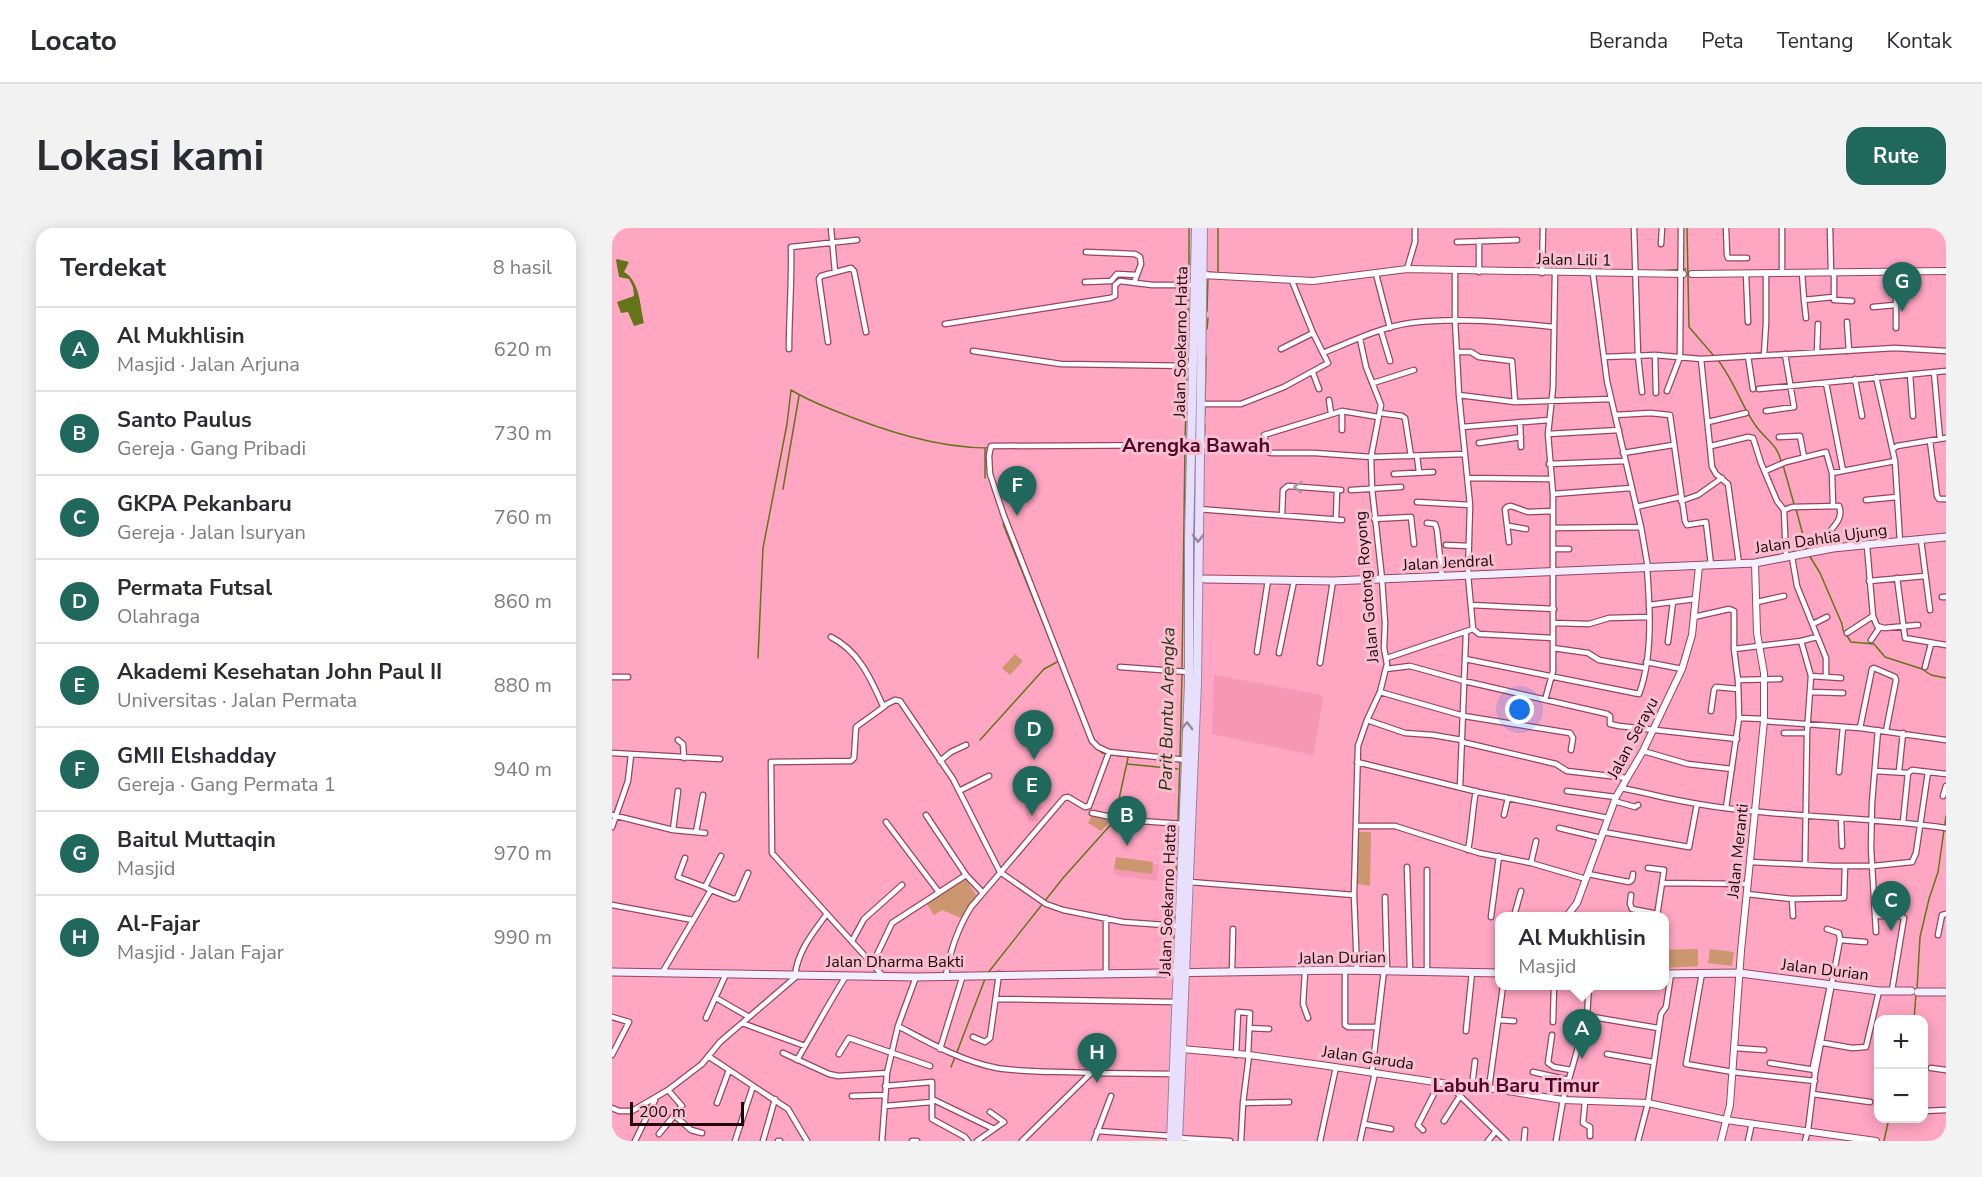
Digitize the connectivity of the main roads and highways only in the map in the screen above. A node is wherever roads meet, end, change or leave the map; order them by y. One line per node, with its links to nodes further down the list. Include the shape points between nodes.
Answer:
1 (1196, 228): 3 (main road, Jalan Soekarno Hatta, via 1190,285)
2 (1203, 228): 3 (main road, Jalan Soekarno Hatta, via 1206,275)
3 (1199, 446): 6 (main road, Jalan Soekarno Hatta, one-way to 6); 7 (main road, Jalan Soekarno Hatta, via 1184,672)
4 (1946, 537): 5 (main road, Jalan Dahlia Ujung, via 1833,549 1755,563)
5 (1699, 566): 6 (main road, Jalan Jendral, via 1333,581)
6 (1201, 579): 7 (main road, Jalan Soekarno Hatta)
7 (1193, 683): 9 (main road, Jalan Soekarno Hatta, via 1192,882); 9 (main road, Jalan Soekarno Hatta, one-way to 7, via 1175,926 1182,760)
8 (612, 972): 10 (main road, Jalan Dharma Bakti, via 916,977)
9 (1185, 972): 10 (main road); 11 (main road, Jalan Durian, via 1410,970); 14 (main road, Jalan Soekarno Hatta, via 1186,1050); 14 (main road, Jalan Soekarno Hatta, via 1178,1002 1174,1074)
10 (1164, 973)
11 (1495, 974)
12 (1669, 974): 13 (main road, Jalan Durian, via 1740,973 1879,991)
13 (1946, 992)
14 (1177, 1139)

